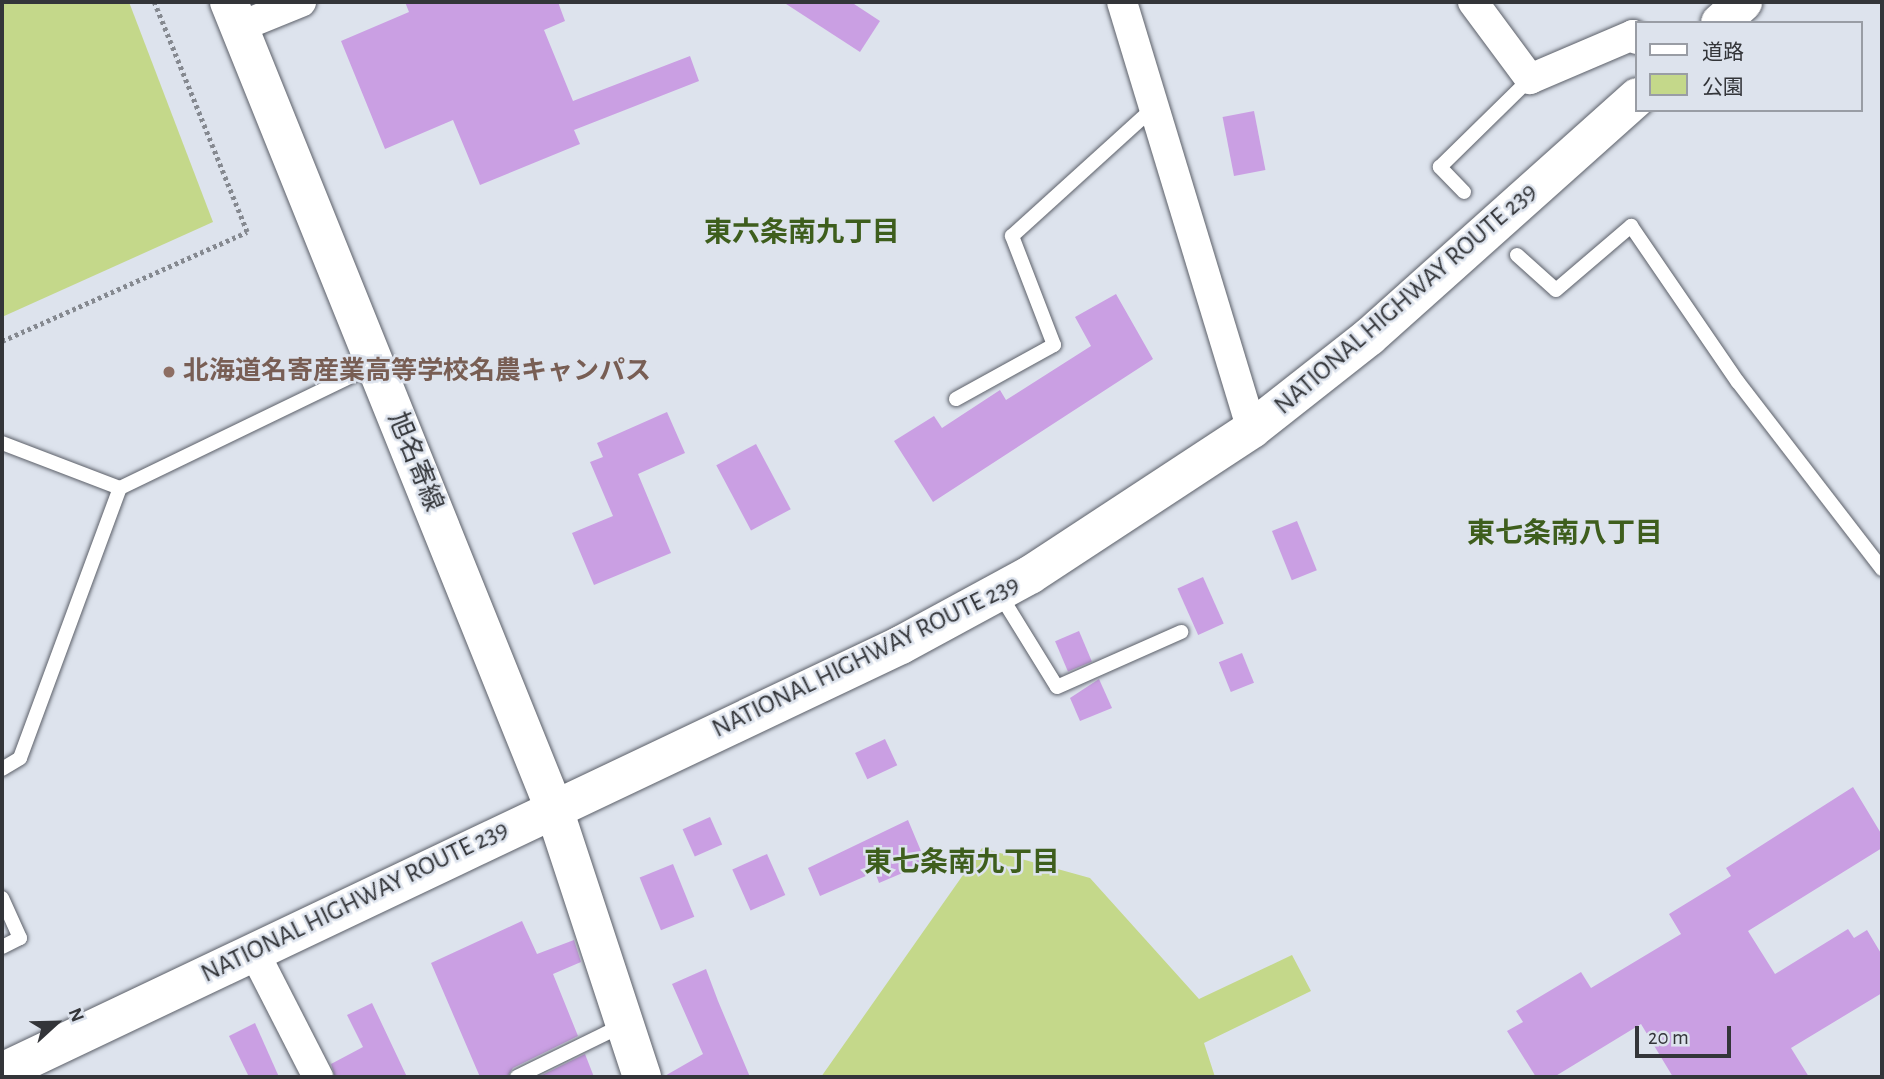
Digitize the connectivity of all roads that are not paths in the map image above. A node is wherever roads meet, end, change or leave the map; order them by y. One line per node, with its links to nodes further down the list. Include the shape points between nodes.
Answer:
1 (301, 2): 5 (street)
2 (1122, 2): 10 (street)
3 (1473, 2): 8 (street)
4 (1743, 2): 6 (main road)
5 (234, 14): 13 (main road, 旭名寄線)
6 (1722, 21)
7 (1636, 38): 8 (street, via 1633,35)
8 (1530, 79): 11 (lane, via 1440,167)
9 (1636, 98): 15 (main road, NATIONAL HIGHWAY ROUTE 239, via 1369,337)
10 (1152, 109): 14 (lane, via 1012,236 1054,345); 15 (street)
11 (1464, 192)
12 (1517, 255): 18 (lane, via 1556,290 1630,226 1738,382)
13 (375, 364): 17 (lane); 22 (main road, 旭名寄線)
14 (956, 399)
15 (1252, 429): 19 (main road, NATIONAL HIGHWAY ROUTE 239)
16 (2, 443): 17 (lane)
17 (120, 488): 21 (lane, via 20,758)
18 (1882, 569)
19 (999, 593): 20 (lane, via 1057,687); 22 (main road, NATIONAL HIGHWAY ROUTE 239, via 901,645)
20 (1181, 632)
21 (2, 769)
22 (553, 806): 25 (main road, NATIONAL HIGHWAY ROUTE 239); 26 (main road, 旭名寄線)
23 (2, 898): 24 (lane, via 20,938)
24 (2, 947)
25 (253, 950): 27 (main road, NATIONAL HIGHWAY ROUTE 239); 28 (street)
26 (621, 1026): 29 (lane); 30 (main road, 旭名寄線)
27 (2, 1072)
28 (318, 1077)
29 (517, 1077)
30 (642, 1077)

